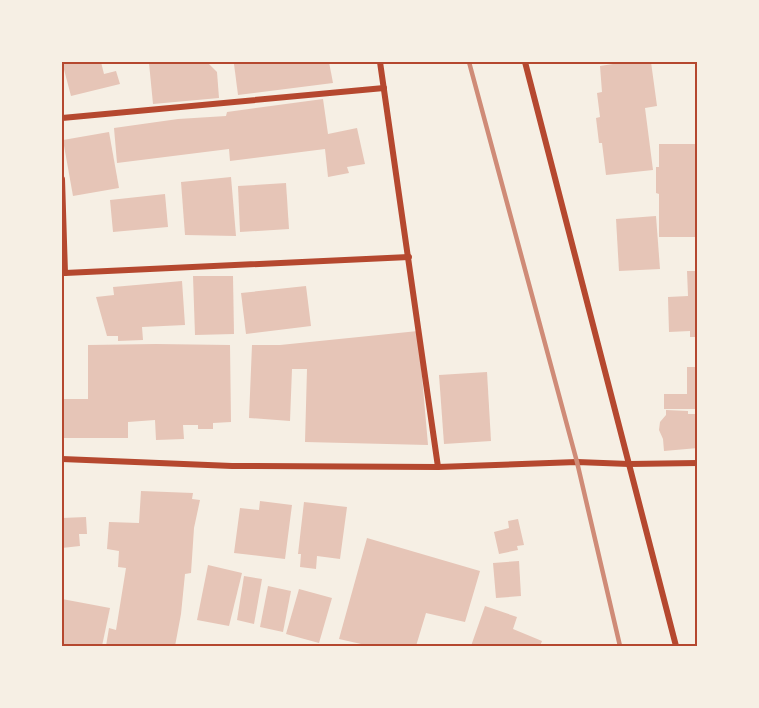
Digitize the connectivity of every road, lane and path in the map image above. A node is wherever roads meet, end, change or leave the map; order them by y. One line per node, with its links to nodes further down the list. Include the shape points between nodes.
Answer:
1 (380, 62): 3 (street)
2 (525, 62): 10 (street)
3 (384, 88): 4 (street); 6 (street)
4 (62, 117)
5 (62, 179): 7 (street)
6 (409, 256): 7 (street); 11 (street)
7 (64, 273)
8 (62, 459): 11 (street, via 232,466)
9 (698, 463): 10 (street)
10 (629, 465): 11 (street, via 577,462); 12 (street)
11 (438, 467)
12 (676, 646)

